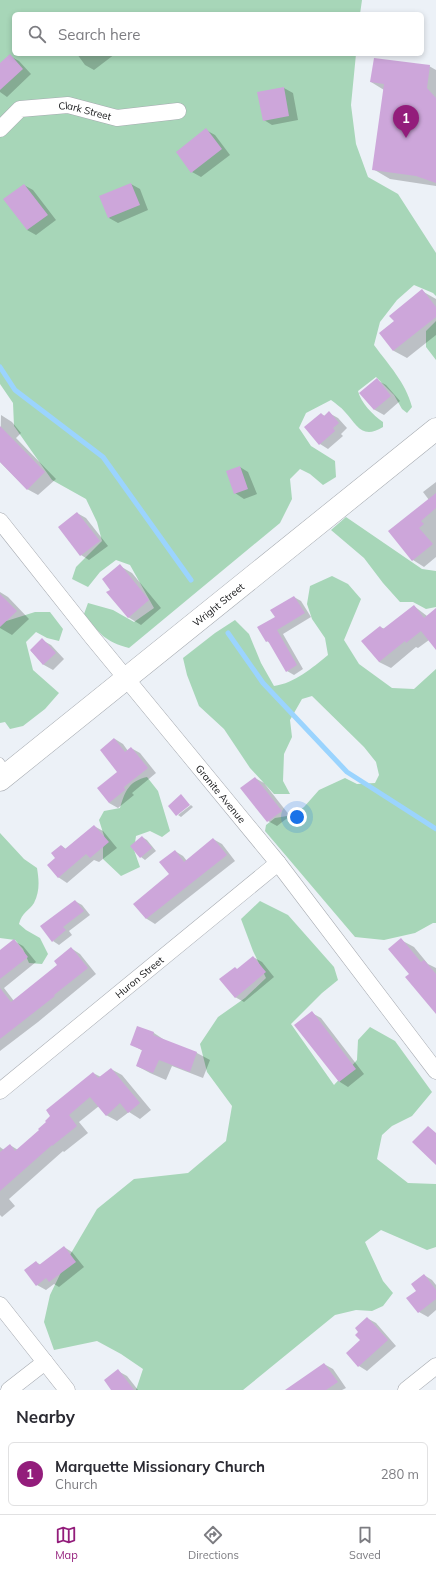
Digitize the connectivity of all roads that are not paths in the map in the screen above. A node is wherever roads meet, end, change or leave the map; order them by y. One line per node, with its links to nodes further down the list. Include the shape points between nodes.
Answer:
1 (178, 111): 2 (street, Clark Street, via 117,118 68,105 20,110)
2 (0, 129)
3 (436, 429): 5 (main road, Wright Street)
4 (0, 521): 5 (street, Granite Avenue)
5 (128, 678): 6 (main road, Wright Street); 7 (street, Granite Avenue)
6 (3, 772)
7 (278, 863): 8 (street, Granite Avenue); 9 (street, Huron Street)
8 (433, 1063)
9 (0, 1091)
10 (0, 1305): 11 (street)
11 (45, 1362): 13 (street); 14 (street)
12 (436, 1366): 15 (street)
13 (9, 1390)
14 (68, 1390)
15 (406, 1390)

